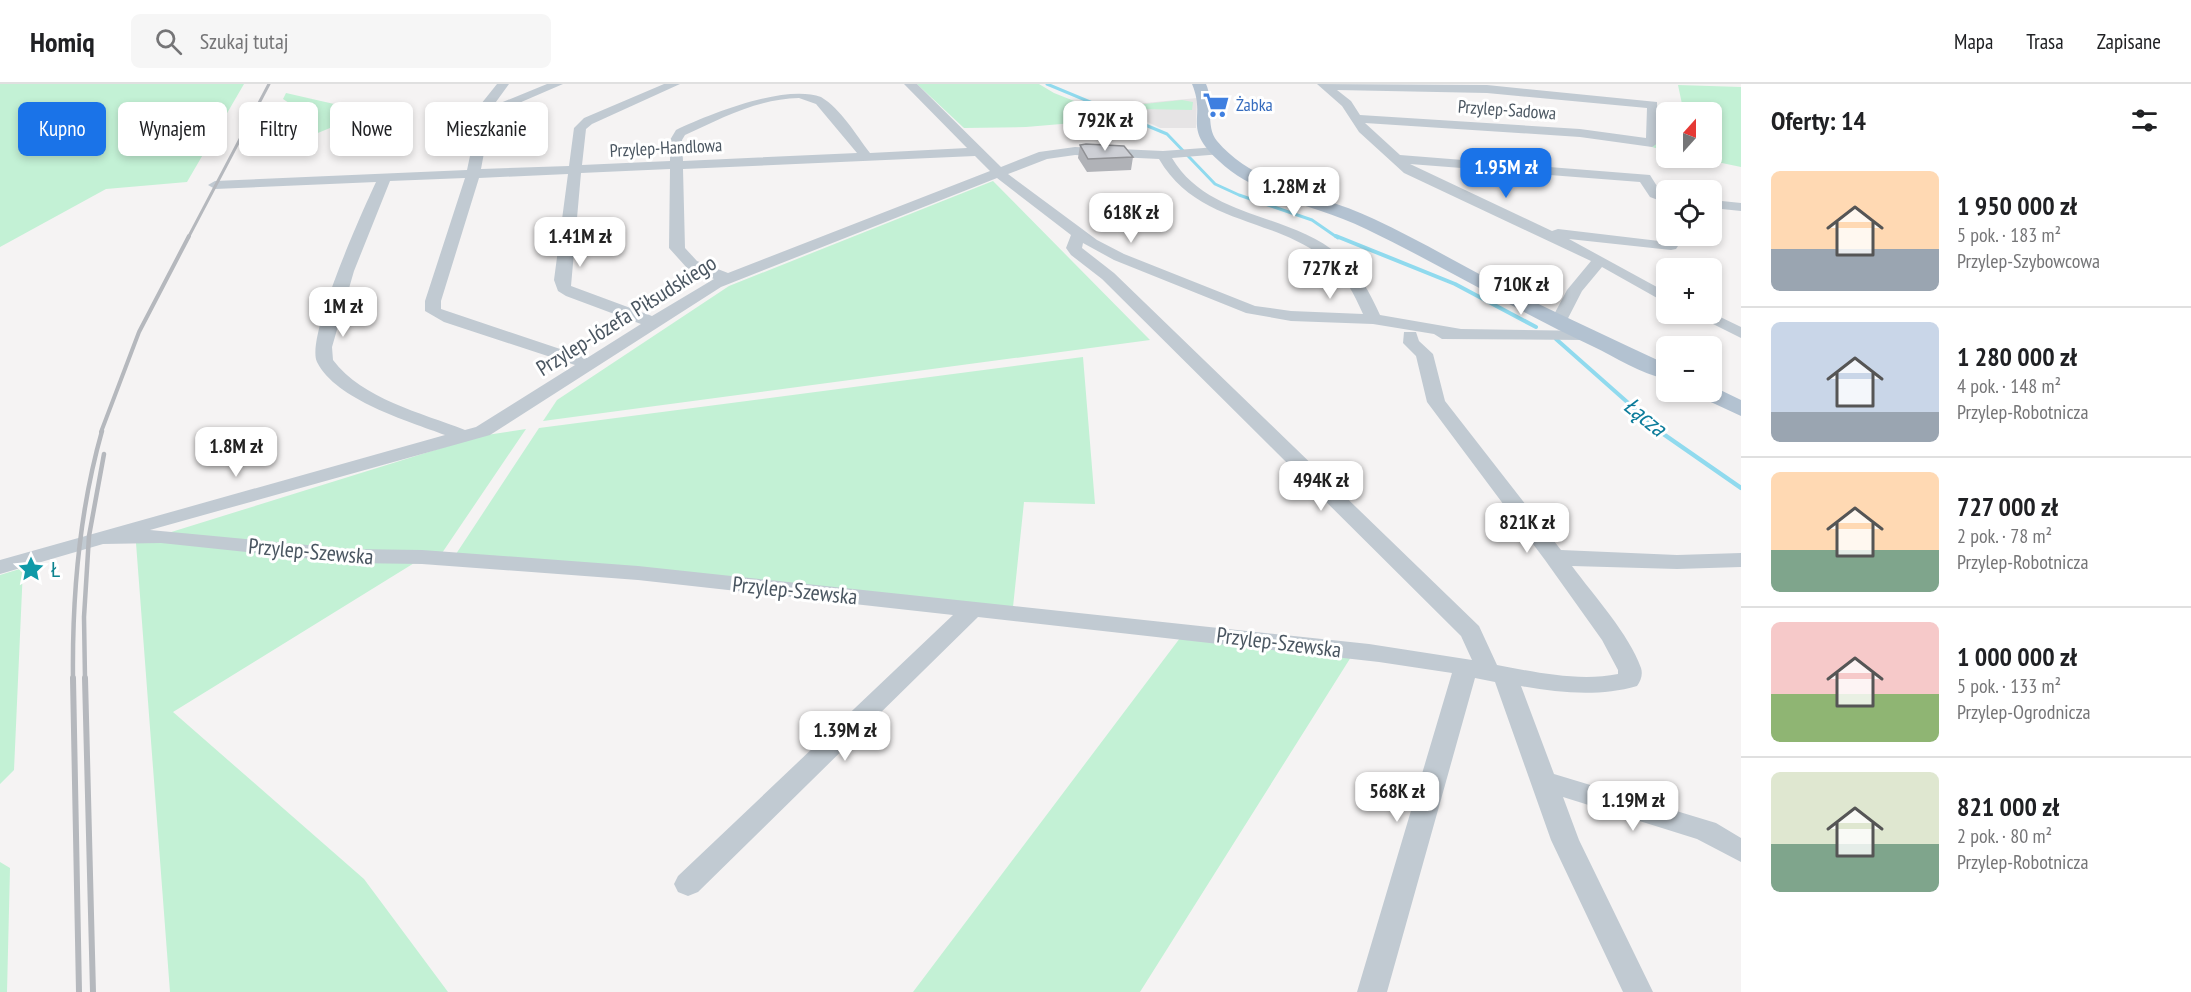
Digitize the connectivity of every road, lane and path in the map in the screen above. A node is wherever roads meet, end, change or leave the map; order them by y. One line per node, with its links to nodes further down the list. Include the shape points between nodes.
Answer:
1 (503, 84): 8 (street)
2 (557, 84): 9 (street)
3 (910, 84): 12 (street)
4 (667, 85): 18 (street, via 580,128)
5 (1325, 85): 7 (street); 10 (street)
6 (1204, 86): 11 (main road, via 1204,134)
7 (1485, 86): 10 (street, Przylep-Sadowa, via 1653,105 1652,143 1580,133)
8 (490, 102)
9 (512, 102)
10 (1359, 119): 16 (street, via 1363,129)
11 (1217, 151): 13 (street, Przylep-Józefa Piłsudskiego); 32 (main road, via 1258,181 1364,221)
12 (975, 152): 15 (street, Przylep-Handlowa); 19 (street)
13 (1171, 154): 19 (street, Przylep-Józefa Piłsudskiego, via 1060,152); 35 (street, via 1169,168 1190,192 1327,252)
14 (477, 156): 20 (street)
15 (867, 157): 17 (street, Przylep-Handlowa); 17 (street, via 816,99 786,94 755,97 680,134 676,140)
16 (1395, 159): 23 (street, via 1645,178); 26 (street, via 1415,174)
17 (677, 166): 18 (street, Przylep-Handlowa); 30 (street, via 677,248 691,265)
18 (573, 170): 20 (street, Przylep-Handlowa); 33 (street, via 564,288)
19 (999, 173): 27 (street); 30 (street, Przylep-Józefa Piłsudskiego)
20 (474, 175): 21 (street, Przylep-Handlowa); 38 (street, via 433,311)
21 (385, 178): 22 (street, Przylep-Handlowa); 42 (street, via 337,299 323,342 323,358 332,370 370,397)
22 (215, 186)
23 (1656, 194)
24 (1722, 205): 25 (street)
25 (1741, 207)
26 (1537, 231): 28 (street); 29 (street)
27 (1079, 234): 35 (street, via 1129,261 1266,313); 48 (street, via 1076,252 1108,276 1471,632)
28 (1656, 244)
29 (1600, 260): 31 (street); 32 (street, via 1575,290)
30 (727, 278): 33 (street, Przylep-Józefa Piłsudskiego)
31 (1656, 292)
32 (1558, 322): 37 (main road)
33 (655, 323): 38 (street, Przylep-Józefa Piłsudskiego)
34 (1722, 324): 36 (street)
35 (1411, 332): 37 (street); 44 (street, via 1436,402)
36 (1741, 333)
37 (1585, 335): 39 (main road)
38 (589, 364): 42 (street, Przylep-Józefa Piłsudskiego, via 483,431)
39 (1656, 367)
40 (1722, 399): 41 (main road)
41 (1741, 409)
42 (463, 436): 43 (street, Przylep-Józefa Piłsudskiego)
43 (100, 537): 46 (street, Przylep-Józefa Piłsudskiego); 47 (street, Przylep-Szewska, via 160,536 350,556 422,557 638,573)
44 (1553, 555): 45 (street, via 1565,559 1677,562); 48 (street, Przylep-Szewska, via 1626,661 1629,680 1617,685 1593,685)
45 (1741, 560)
46 (0, 567)
47 (973, 609): 48 (street, Przylep-Szewska, via 1338,649); 51 (street)
48 (1486, 671): 49 (street); 52 (street)
49 (1542, 782): 50 (street, via 1706,831); 53 (street, via 1565,840)
50 (1741, 851)
51 (688, 884)
52 (1372, 992)
53 (1638, 992)

